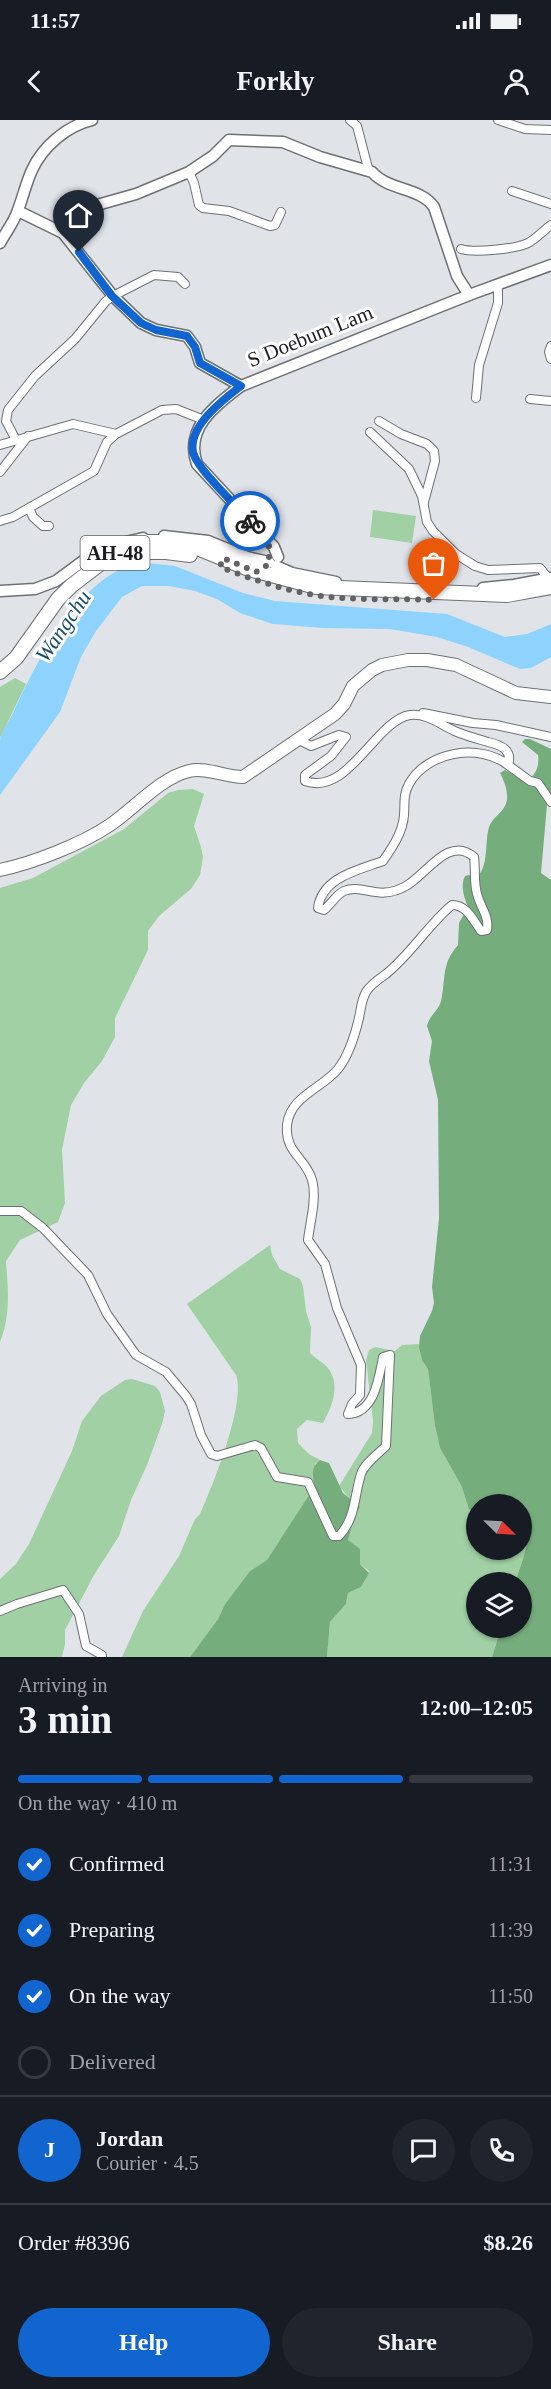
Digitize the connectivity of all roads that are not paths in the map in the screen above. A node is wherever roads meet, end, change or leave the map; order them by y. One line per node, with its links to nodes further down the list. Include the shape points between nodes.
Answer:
1 (92, 120): 9 (street, via 63,133 38,160)
2 (350, 120): 6 (street, via 357,126)
3 (498, 120): 4 (street, via 525,129)
4 (551, 130)
5 (189, 172): 6 (street, via 225,143 235,140 283,142); 10 (street, via 203,208 270,226 275,225); 12 (street, via 97,206)
6 (372, 172): 18 (street, via 392,186 429,200 457,276)
7 (512, 191): 8 (street)
8 (551, 204)
9 (18, 211): 12 (street); 13 (street)
10 (281, 212)
11 (551, 225): 14 (street, via 526,244 491,250)
12 (63, 233): 19 (street)
13 (0, 243)
14 (461, 249)
15 (551, 265): 17 (street, S Doebum Lam)
16 (185, 284): 19 (street, via 178,277 154,274)
17 (498, 286): 18 (street, S Doebum Lam); 23 (street, via 498,303 479,365)
18 (469, 295): 22 (street, S Doebum Lam)
19 (112, 296): 22 (street, via 149,327 187,336 200,363); 31 (street, via 8,410 6,421)
20 (551, 346): 21 (street)
21 (551, 358)
22 (241, 386): 26 (street, S Doebum Lam)
23 (476, 398)
24 (531, 399): 25 (street)
25 (551, 401)
26 (204, 420): 29 (street, via 176,408); 39 (street, S Doebum Lam, via 193,444 198,464 269,542)
27 (380, 421): 34 (street, via 434,451)
28 (370, 432): 34 (street, via 409,469)
29 (116, 434): 30 (street, via 73,424); 35 (street, via 94,471)
30 (29, 435): 31 (street); 33 (street)
31 (16, 440): 32 (street)
32 (0, 445)
33 (0, 471)
34 (424, 503): 40 (street, via 433,531 464,560 488,570 540,568)
35 (29, 508): 36 (street); 37 (street, via 43,526)
36 (0, 521)
37 (49, 526)
38 (222, 562): 39 (highway, AH-48); 43 (highway, AH-48, via 195,548 169,542 124,548 99,563 58,599 16,658); 44 (highway, AH-48, via 156,551 117,561 76,592 22,663)
39 (269, 565): 40 (street, via 333,581 490,589); 40 (highway, AH-48, via 316,587 495,595 529,593); 41 (street, via 208,541 163,536 113,545 56,581 35,589); 42 (highway, AH-48, via 301,593 495,603)
40 (550, 581)
41 (0, 591)
42 (551, 596)
43 (0, 672)
44 (0, 682)
45 (551, 697): 48 (main road, via 516,693 456,665 400,661 372,670 353,686 339,711)
46 (413, 715): 47 (street, via 430,713); 48 (street, via 391,725 364,754 324,783 305,781 305,775 331,756 346,737 339,735 311,746); 49 (street, via 500,745 511,758)
47 (551, 737)
48 (297, 738): 51 (main road, via 243,777 201,769 179,774 93,836 20,866)
49 (508, 765): 50 (street, via 538,783); 52 (street, via 467,752 447,756 415,774 403,802 399,834 383,861 358,868 336,881 319,902 318,908 324,910 341,892 354,888 382,894 393,892 406,887 457,849 474,857 474,880 488,921 487,930 481,931 459,905 442,913 402,959 367,989 343,1063 333,1076 305,1095 287,1121 286,1137 311,1178 313,1189 308,1240 325,1264 337,1308 362,1365 360,1395 348,1414 356,1414 365,1407 375,1391 383,1357 390,1355 386,1446 361,1472 348,1526 339,1536 333,1536 308,1482 277,1477 261,1448 255,1445 217,1456 211,1454 186,1396 166,1372 136,1355 88,1275 21,1211)
50 (551, 802)
51 (0, 870)
52 (0, 1211)
53 (0, 1611): 54 (street, via 63,1590 79,1614 86,1646)
54 (102, 1657)

